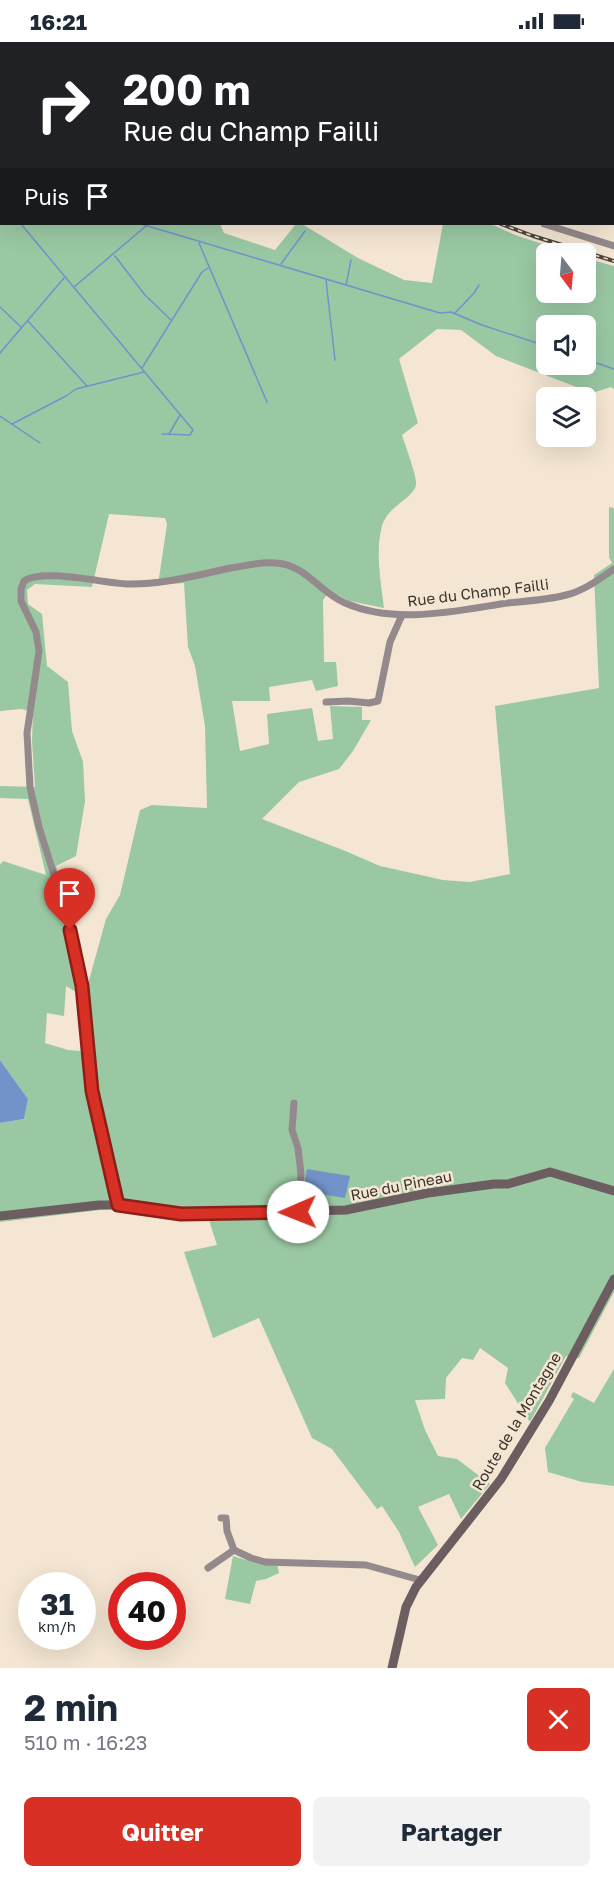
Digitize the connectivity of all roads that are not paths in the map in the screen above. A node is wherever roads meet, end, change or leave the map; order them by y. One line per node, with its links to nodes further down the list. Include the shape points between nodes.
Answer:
1 (547, 225): 2 (street)
2 (614, 246)
3 (614, 569): 4 (street, Rue du Champ Failli, via 567,595)
4 (402, 615): 5 (street, via 390,642 378,701); 8 (street, Rue du Champ Failli, via 346,604 298,569 278,563 155,582 109,583 40,575 24,581 21,601 36,632 39,651 27,733 30,787 77,960 92,1091)
5 (326, 702)
6 (294, 1103): 9 (street, via 292,1130 301,1174)
7 (614, 1191): 9 (street, Rue du Pineau, via 550,1172 508,1184 428,1193 346,1210)
8 (118, 1205): 9 (street, Rue du Pineau, via 181,1214); 10 (street, Rue du Pineau)
9 (298, 1212)
10 (0, 1216)
11 (614, 1280): 15 (street, Route de la Montagne, via 549,1401 501,1479)
12 (221, 1518): 13 (street, via 226,1518)
13 (234, 1550): 14 (street); 15 (street, via 265,1562 366,1565)
14 (208, 1568)
15 (420, 1581): 16 (street, Route de la Montagne, via 406,1607)
16 (392, 1668)

